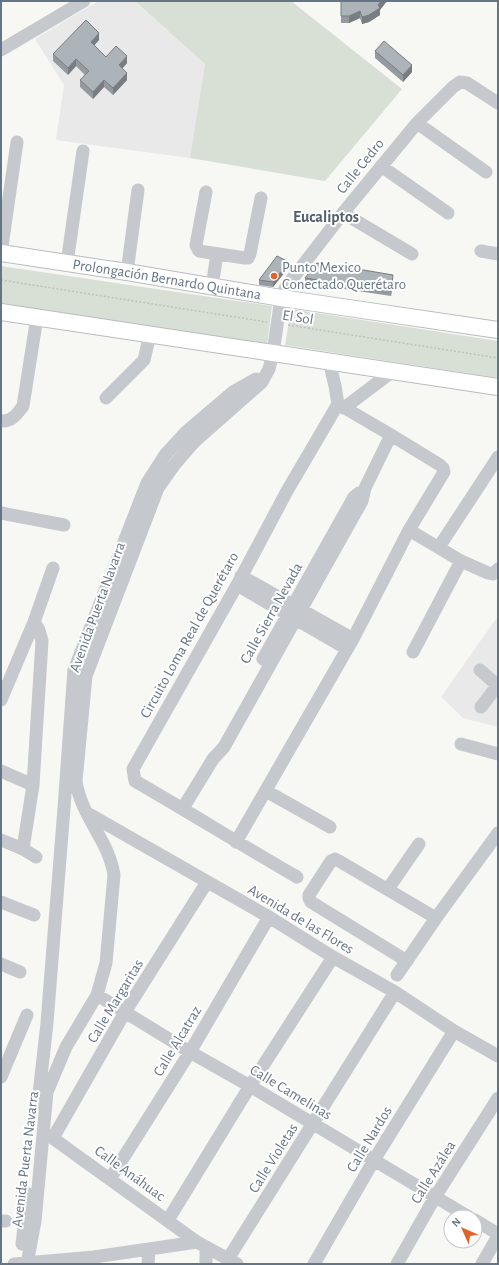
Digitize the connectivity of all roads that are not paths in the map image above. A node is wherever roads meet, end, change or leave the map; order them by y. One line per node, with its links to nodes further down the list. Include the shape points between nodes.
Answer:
1 (84, 1): 2 (street)
2 (1, 50)
3 (498, 103): 4 (street, Calle Cedro, via 467,83 460,82)
4 (417, 123): 7 (street, Calle Cedro); 8 (street)
5 (17, 142): 15 (street)
6 (84, 151): 19 (street)
7 (381, 166): 12 (street, Calle Cedro); 13 (street)
8 (486, 172)
9 (138, 190): 20 (street)
10 (206, 192): 16 (street, via 196,245 199,251)
11 (261, 198): 16 (street, via 248,258)
12 (343, 212): 17 (street); 22 (street, Calle Cedro, via 286,287)
13 (448, 213)
14 (481, 251): 18 (street)
15 (1, 253): 19 (main road, Prolongación Bernardo Quintana)
16 (217, 254): 21 (street)
17 (412, 254)
18 (498, 254)
19 (67, 263): 20 (main road, Prolongación Bernardo Quintana)
20 (126, 272): 21 (main road, Prolongación Bernardo Quintana)
21 (212, 287): 22 (main road, Prolongación Bernardo Quintana)
22 (281, 298): 25 (main road, Prolongación Bernardo Quintana); 27 (street, Avenida Puerta Navarra)
23 (1, 312): 24 (main road)
24 (36, 317): 26 (main road); 33 (street, via 23,406 15,417)
25 (498, 330)
26 (150, 334): 27 (main road); 31 (street, via 144,360)
27 (274, 353): 28 (main road); 40 (street, Avenida Puerta Navarra, via 269,369 233,392 186,432 165,455 147,483)
28 (329, 361): 29 (main road); 32 (street)
29 (393, 371): 30 (main road); 32 (street, Circuito Loma Real de Querétaro)
30 (498, 387)
31 (106, 398)
32 (341, 406): 34 (street); 44 (street, Circuito Loma Real de Querétaro, via 287,491)
33 (1, 421)
34 (391, 435): 38 (street, via 440,465 444,472); 45 (street, Calle Sierra Nevada, via 365,488 362,501)
35 (498, 457): 39 (street)
36 (1, 513): 37 (street)
37 (64, 525)
38 (409, 530): 39 (street); 47 (street)
39 (438, 547): 41 (street)
40 (124, 560): 58 (street, Avenida Puerta Navarra, via 74,670); 60 (street, Avenida Puerta Navarra, via 86,676 76,781 77,792)
41 (461, 561): 43 (street, via 488,573); 48 (street)
42 (53, 568): 46 (street)
43 (496, 571)
44 (239, 581): 45 (street); 59 (street, Circuito Loma Real de Querétaro, via 133,770 135,781)
45 (294, 613): 47 (street); 59 (street, Calle Sierra Nevada, via 216,743 213,759)
46 (34, 622): 51 (street); 56 (street, via 42,642)
47 (350, 644): 57 (street)
48 (413, 652)
49 (480, 670): 50 (street)
50 (498, 686): 52 (street)
51 (1, 700)
52 (481, 707)
53 (461, 744): 54 (street)
54 (498, 754)
55 (1, 771): 56 (street)
56 (33, 785): 66 (street)
57 (266, 791): 61 (street); 64 (street)
58 (64, 808): 60 (street, Avenida de las Flores); 85 (street, Avenida Puerta Navarra)
59 (183, 808): 64 (street, Circuito Loma Real de Querétaro)
60 (85, 812): 69 (street, Avenida de las Flores); 81 (street, Avenida Puerta Navarra, via 108,850 114,875 106,963)
61 (330, 827)
62 (498, 833): 74 (street)
63 (1, 840): 66 (street)
64 (236, 842): 68 (street, Circuito Loma Real de Querétaro)
65 (419, 844): 70 (street)
66 (23, 849): 67 (street)
67 (36, 857)
68 (297, 877)
69 (207, 882): 73 (street, Avenida de las Flores); 82 (street, Calle Margaritas)
70 (388, 889): 74 (street); 76 (street, via 335,859 331,861 308,898)
71 (1, 902): 72 (street)
72 (34, 915)
73 (269, 917): 75 (street, Avenida de las Flores); 87 (street, Calle Alcatraz)
74 (436, 918): 76 (street)
75 (333, 957): 80 (street, Avenida de las Flores); 90 (street)
76 (407, 961): 79 (street)
77 (1, 964): 78 (street)
78 (20, 972)
79 (397, 976)
80 (395, 992): 84 (street, Avenida de las Flores); 92 (street, Calle Violetas)
81 (96, 995): 82 (street, Calle Camelinas); 86 (street, Avenida Puerta Navarra)
82 (126, 1012): 87 (street, Calle Camelinas); 93 (street, Calle Margaritas)
83 (27, 1015): 89 (street)
84 (454, 1032): 88 (street, Avenida de las Flores); 94 (street, Calle Nardos)
85 (45, 1041): 86 (street, via 54,1047); 105 (street, Avenida Puerta Navarra)
86 (66, 1047): 93 (street, Avenida Puerta Navarra, via 47,1092)
87 (190, 1052): 90 (street, Calle Camelinas); 95 (street, Calle Alcatraz)
88 (498, 1056)
89 (1, 1077)
90 (250, 1086): 92 (street, Calle Camelinas); 98 (street)
91 (498, 1098): 96 (street, Calle Azálea)
92 (313, 1124): 94 (street, Calle Camelinas); 104 (street, Calle Violetas)
93 (48, 1134): 95 (street, Calle Anáhuac); 105 (street, Avenida Puerta Navarra, via 35,1221)
94 (374, 1160): 96 (street, Calle Camelinas); 109 (street, Calle Nardos)
95 (110, 1179): 98 (street, Calle Anáhuac)
96 (435, 1197): 97 (street, Calle Camelinas); 110 (street, Calle Azálea)
97 (455, 1209)
98 (168, 1220): 101 (street, Calle Anáhuac)
99 (483, 1225): 100 (street)
100 (498, 1235): 111 (street)
101 (202, 1244): 102 (street); 104 (street, Calle Anáhuac); 108 (street)
102 (149, 1250): 103 (street); 107 (street)
103 (94, 1260): 105 (street)
104 (232, 1262)
105 (23, 1263): 106 (street)
106 (14, 1264)
107 (148, 1264)
108 (206, 1264)
109 (314, 1264)
110 (397, 1264)
111 (482, 1264)

